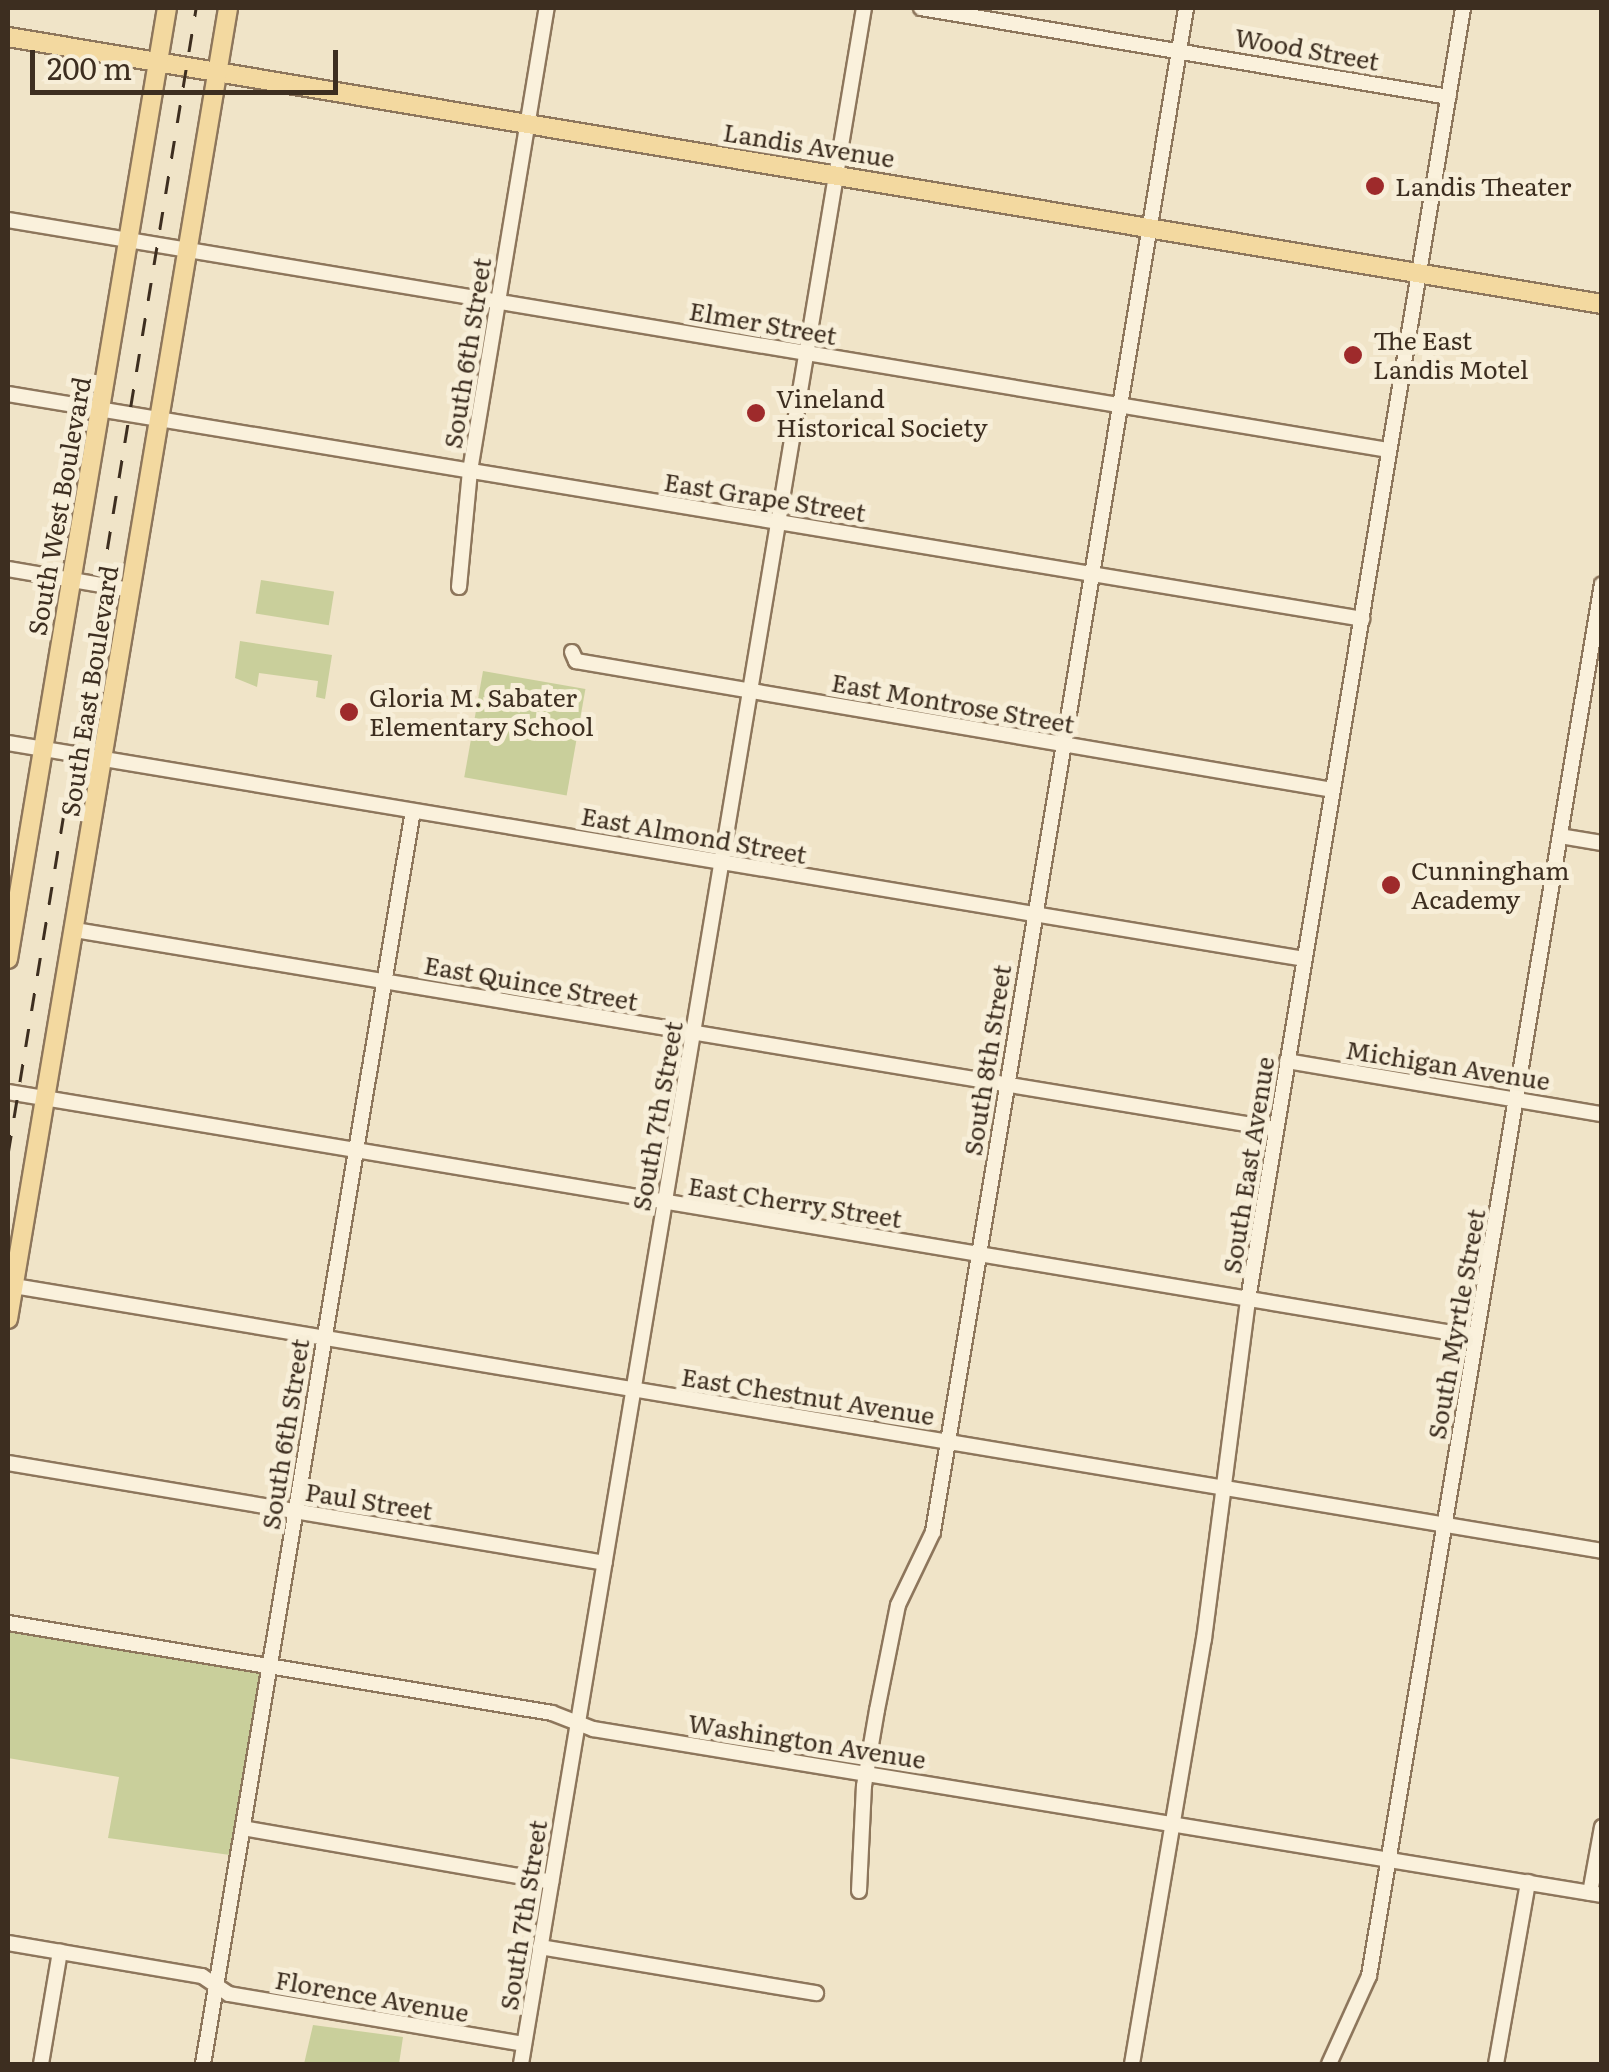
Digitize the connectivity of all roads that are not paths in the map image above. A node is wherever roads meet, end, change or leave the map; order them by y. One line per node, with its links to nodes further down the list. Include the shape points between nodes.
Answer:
1 (167, 8): 10 (main road, South West Boulevard)
2 (228, 8): 11 (main road, South East Boulevard)
3 (547, 8): 13 (street, South 6th Street)
4 (864, 8): 14 (street, South 7th Street)
5 (921, 8): 9 (street, Wood Street)
6 (1186, 8): 9 (street, South 8th Street)
7 (1463, 8): 12 (street, South East Avenue)
8 (8, 37): 10 (main road, Landis Avenue)
9 (1179, 50): 12 (street, Wood Street); 16 (street, South 8th Street)
10 (158, 62): 11 (main road, Landis Avenue); 17 (main road, South West Boulevard)
11 (218, 72): 13 (main road, Landis Avenue); 18 (main road, South East Boulevard)
12 (1448, 97): 19 (street, South East Avenue)
13 (527, 126): 14 (main road, Landis Avenue); 20 (street, South 6th Street)
14 (836, 175): 16 (main road, Landis Avenue); 22 (street, South 7th Street)
15 (8, 220): 17 (street, Elmer Street)
16 (1150, 230): 19 (main road, Landis Avenue); 24 (street, South 8th Street)
17 (129, 240): 18 (street, Elmer Street); 25 (main road, South West Boulevard)
18 (188, 250): 20 (street, Elmer Street); 26 (main road, South East Boulevard)
19 (1420, 274): 21 (main road, Landis Avenue); 27 (street, South East Avenue)
20 (499, 301): 22 (street, Elmer Street); 28 (street, South 6th Street)
21 (1602, 304)
22 (807, 353): 24 (street, Elmer Street); 29 (street, South 7th Street)
23 (8, 394): 25 (street, East Grape Street)
24 (1119, 405): 27 (street, Elmer Street); 31 (street, South 8th Street)
25 (102, 409): 26 (street, East Grape Street); 32 (main road, South West Boulevard)
26 (160, 419): 28 (street, East Grape Street); 35 (main road, South East Boulevard)
27 (1389, 450): 36 (street, South East Avenue)
28 (470, 472): 29 (street, East Grape Street); 34 (street, South 6th Street)
29 (778, 522): 31 (street, East Grape Street); 38 (street, South 7th Street)
30 (8, 569): 32 (street)
31 (1092, 576): 36 (street, East Grape Street); 40 (street, South 8th Street)
32 (72, 580): 35 (street); 41 (main road, South West Boulevard)
33 (1602, 584): 45 (street, South Myrtle Street)
34 (459, 588)
35 (131, 590): 42 (main road, South East Boulevard)
36 (1362, 619): 43 (street, South East Avenue)
37 (572, 652): 38 (street, East Montrose Street, via 576,661)
38 (751, 692): 40 (street, East Montrose Street); 47 (street, South 7th Street)
39 (8, 744): 41 (street, East Almond Street)
40 (1062, 745): 43 (street, East Montrose Street); 48 (street, South 8th Street)
41 (43, 749): 42 (street, East Almond Street); 49 (main road, South West Boulevard)
42 (102, 760): 44 (street, East Almond Street); 50 (main road, South East Boulevard)
43 (1332, 790): 52 (street, South East Avenue)
44 (413, 811): 47 (street, East Almond Street); 53 (street, South 6th Street)
45 (1560, 836): 46 (street); 59 (street, South Myrtle Street)
46 (1602, 843)
47 (722, 863): 48 (street, East Almond Street); 54 (street, South 7th Street)
48 (1034, 915): 52 (street, East Almond Street); 56 (street, South 8th Street)
49 (11, 919): 51 (main road, South West Boulevard)
50 (75, 930): 53 (street, East Quince Street); 58 (main road, South East Boulevard)
51 (8, 959)
52 (1304, 959): 55 (street, South East Avenue)
53 (384, 981): 54 (street, East Quince Street); 62 (street, South 6th Street)
54 (694, 1033): 56 (street, East Quince Street); 63 (street, South 7th Street)
55 (1287, 1061): 59 (street, Michigan Avenue); 61 (street, South East Avenue)
56 (1006, 1085): 61 (street, East Quince Street); 64 (street, South 8th Street)
57 (8, 1092): 58 (street, East Cherry Street)
58 (48, 1099): 62 (street, East Cherry Street); 65 (main road, South East Boulevard)
59 (1516, 1100): 60 (street, Michigan Avenue); 68 (street, South Myrtle Street)
60 (1602, 1114)
61 (1276, 1128): 66 (street, South East Avenue)
62 (356, 1150): 63 (street, East Cherry Street); 69 (street, South 6th Street)
63 (665, 1203): 64 (street, East Cherry Street); 70 (street, South 7th Street)
64 (978, 1255): 66 (street, East Cherry Street); 71 (street, South 8th Street)
65 (10, 1285): 67 (main road, South East Boulevard); 69 (street, East Chestnut Avenue)
66 (1248, 1300): 68 (street, East Cherry Street); 73 (street, South East Avenue)
67 (8, 1319)
68 (1476, 1337): 75 (street, South Myrtle Street)
69 (322, 1338): 70 (street, East Chestnut Avenue); 74 (street, South 6th Street)
70 (633, 1390): 71 (street, East Chestnut Avenue); 77 (street, South 7th Street)
71 (946, 1442): 73 (street, East Chestnut Avenue); 81 (street, South 8th Street, via 933,1532 898,1605)
72 (8, 1463): 74 (street, Paul Street)
73 (1225, 1488): 75 (street, East Chestnut Avenue); 82 (street, South East Avenue)
74 (296, 1512): 77 (street, Paul Street); 79 (street, South 6th Street)
75 (1445, 1525): 76 (street, East Chestnut Avenue); 85 (street, South Myrtle Street)
76 (1602, 1551)
77 (605, 1564): 80 (street, South 7th Street)
78 (8, 1623): 79 (street, Washington Avenue)
79 (269, 1667): 80 (street, Washington Avenue); 84 (street, South 6th Street)
80 (578, 1721): 81 (street, Washington Avenue); 86 (street, South 7th Street)
81 (866, 1774): 82 (street, Washington Avenue); 88 (street, South 8th Street)
82 (1174, 1822): 85 (street, Washington Avenue); 99 (street, South East Avenue)
83 (1602, 1827): 89 (street)
84 (243, 1828): 86 (street); 93 (street, South 6th Street)
85 (1390, 1860): 87 (street, Washington Avenue); 100 (street, South Myrtle Street, via 1366,1989)
86 (551, 1882): 91 (street, South 7th Street)
87 (1528, 1882): 89 (street, Washington Avenue); 101 (street)
88 (859, 1892)
89 (1596, 1894)
90 (8, 1943): 92 (street, Florence Avenue)
91 (540, 1947): 94 (street); 95 (street, South 7th Street)
92 (60, 1952): 93 (street, Florence Avenue, via 202,1976); 96 (street)
93 (216, 1985): 95 (street, Florence Avenue, via 229,1994); 97 (street, South 6th Street)
94 (816, 1993)
95 (524, 2044): 98 (street, South 7th Street)
96 (41, 2064)
97 (203, 2064)
98 (520, 2064)
99 (1132, 2064)
100 (1329, 2064)
101 (1496, 2064)

